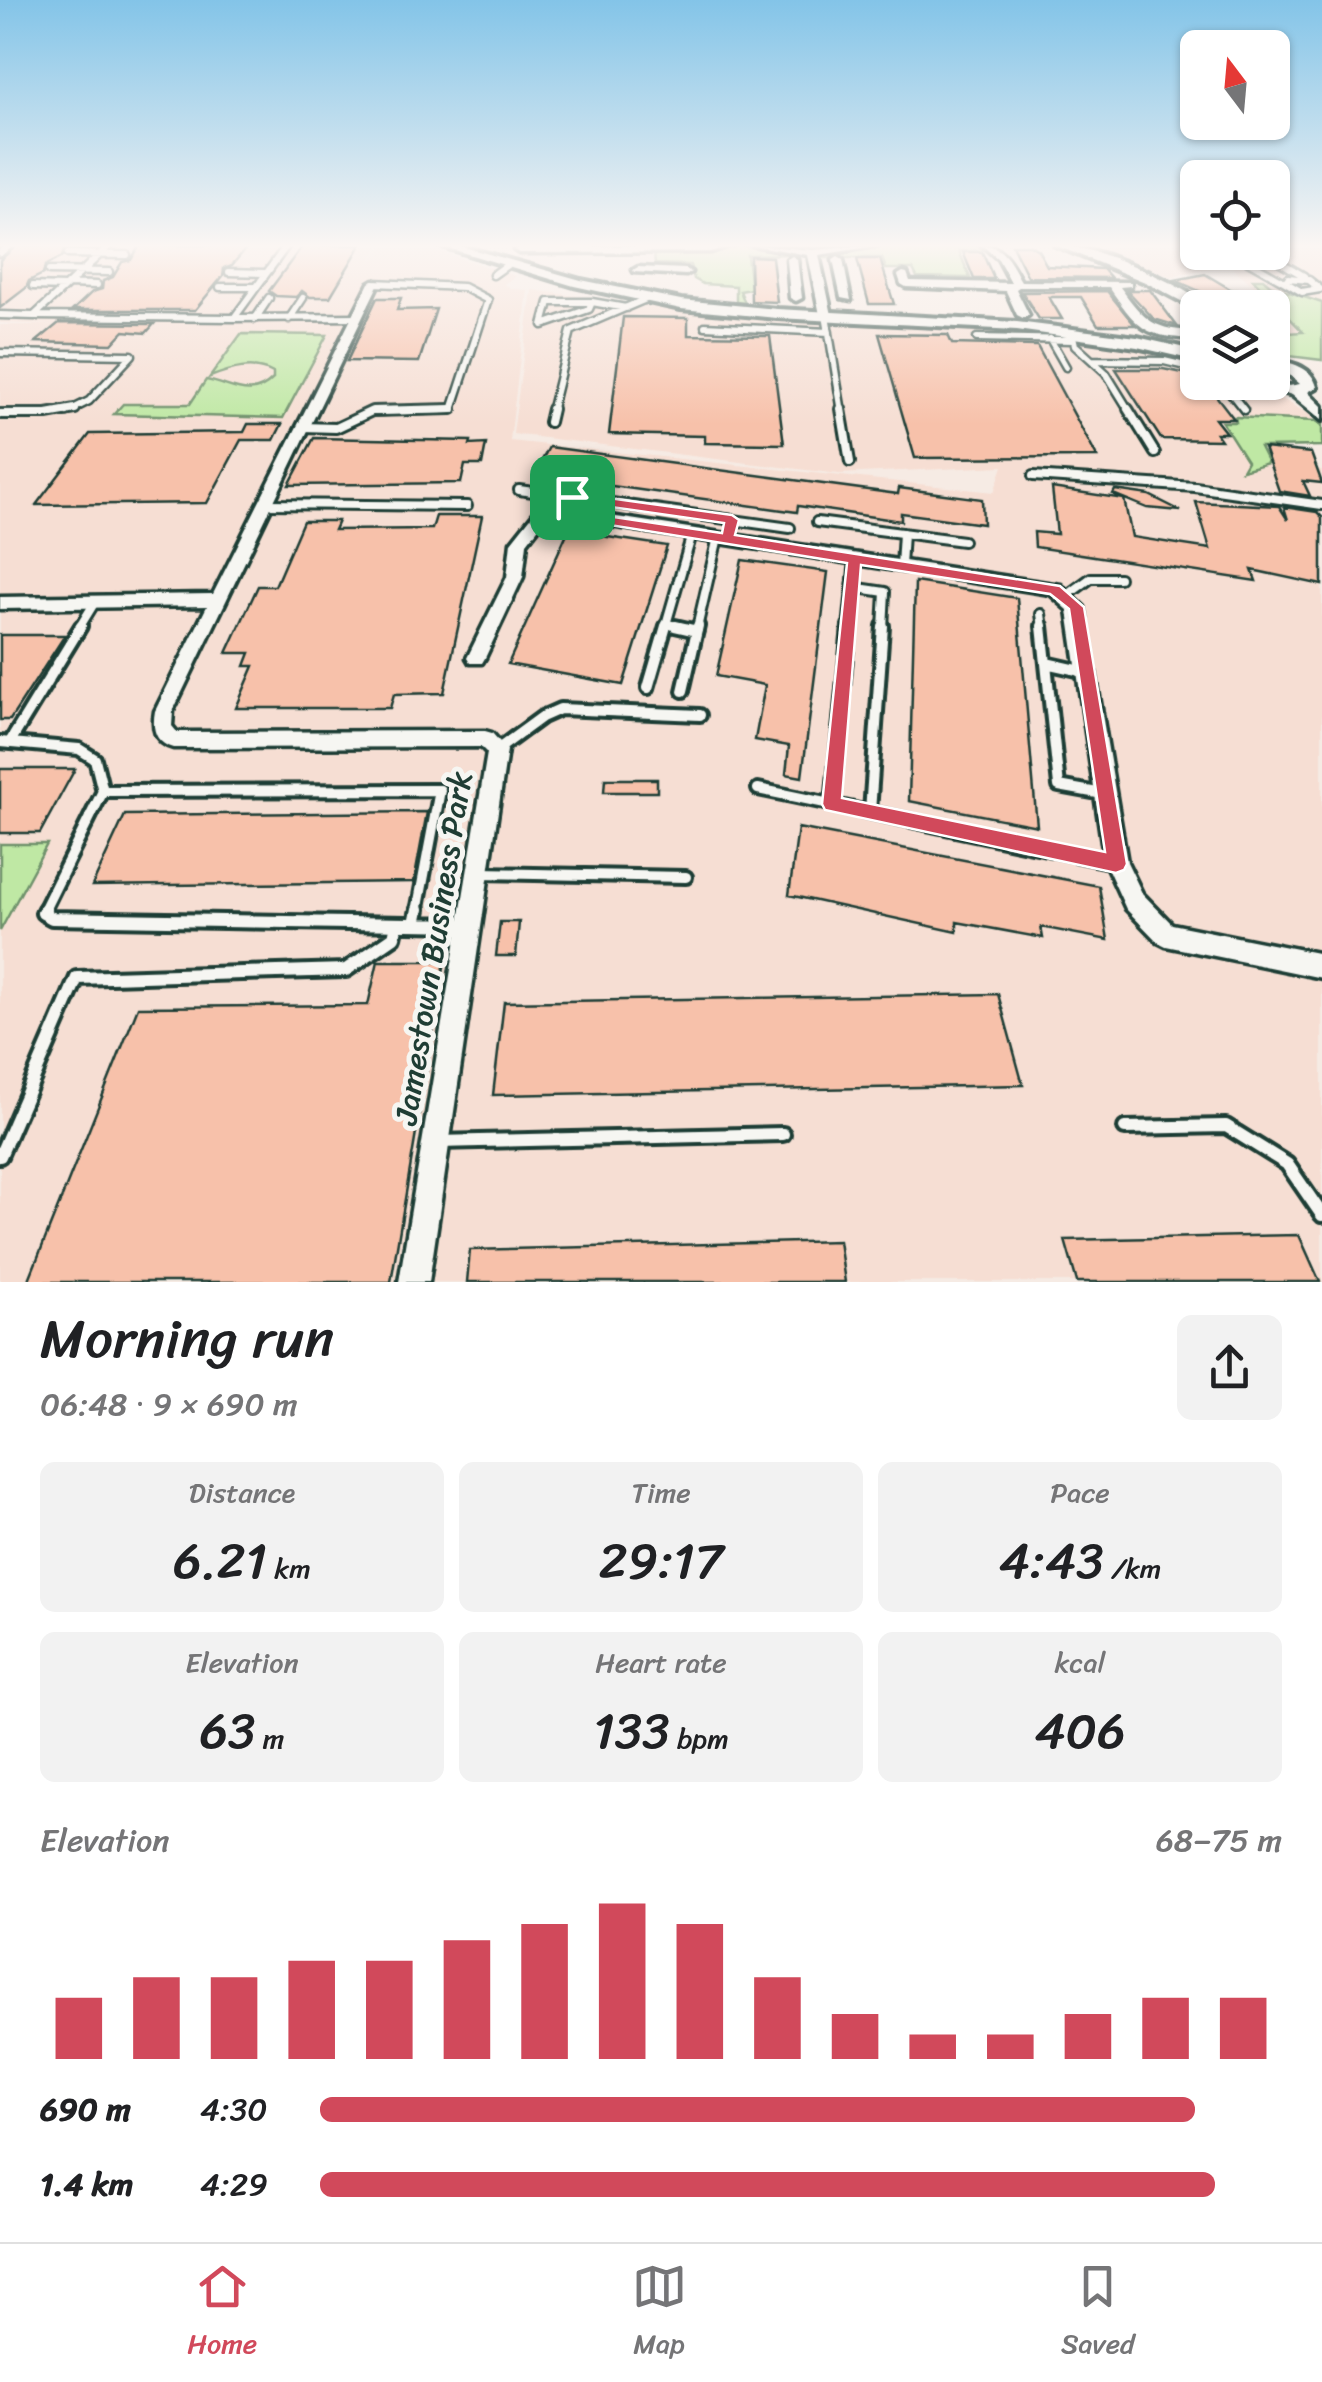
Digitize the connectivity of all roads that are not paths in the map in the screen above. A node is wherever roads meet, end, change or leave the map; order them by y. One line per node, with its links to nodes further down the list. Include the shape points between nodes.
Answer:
1 (46, 305): 19 (lane)
2 (244, 305): 21 (lane)
3 (264, 305): 22 (lane)
4 (298, 305): 23 (lane)
5 (363, 305): 20 (street, Jamestown Business Park)
6 (486, 305): 42 (lane, via 452,410 372,411 336,428)
7 (548, 305): 8 (lane, via 543,325)
8 (591, 305)
9 (608, 305): 15 (lane)
10 (629, 305): 15 (lane)
11 (699, 305): 17 (street)
12 (824, 305): 17 (street)
13 (1020, 305): 18 (street)
14 (1131, 305): 26 (street, via 1144,328)
15 (626, 308): 41 (lane, via 568,335)
16 (0, 315): 19 (lane)
17 (826, 315): 25 (lane); 27 (street, via 994,322)
18 (1023, 315)
19 (34, 316): 21 (lane)
20 (358, 316): 23 (lane); 42 (street, Jamestown Business Park)
21 (234, 318): 22 (lane)
22 (255, 318): 23 (lane)
23 (289, 319)
24 (705, 326): 25 (lane)
25 (828, 332): 44 (lane)
26 (1180, 335)
27 (1072, 336): 29 (lane); 32 (street); 33 (lane)
28 (976, 338): 29 (lane)
29 (1050, 339): 35 (lane)
30 (0, 353): 31 (lane)
31 (10, 353): 39 (lane, via 132,355 76,412)
32 (1180, 355)
33 (1092, 360): 34 (lane); 43 (lane)
34 (1180, 360)
35 (1066, 368)
36 (1309, 382): 40 (street)
37 (1236, 400): 38 (lane)
38 (1244, 410)
39 (0, 414)
40 (1322, 416)
41 (550, 422)
42 (303, 427): 47 (street, Jamestown Business Park)
43 (1155, 453)
44 (850, 462)
45 (1033, 476): 48 (lane, via 1195,487)
46 (519, 490): 50 (lane)
47 (266, 504): 49 (lane); 63 (street, Jamestown Business Park)
48 (1322, 505)
49 (467, 506)
50 (568, 506): 51 (lane); 55 (street); 69 (street, via 539,517 519,542 515,577)
51 (732, 520): 53 (lane); 56 (lane)
52 (816, 522): 54 (lane)
53 (790, 528)
54 (903, 533): 57 (lane); 59 (lane)
55 (692, 534): 56 (street); 67 (lane)
56 (722, 538): 58 (street); 68 (lane)
57 (964, 541)
58 (854, 559): 59 (street); 61 (lane)
59 (901, 566): 62 (street, via 1055,590)
60 (1119, 578): 62 (lane, via 1091,578)
61 (852, 587): 80 (lane); 81 (lane, via 884,592)
62 (1065, 598): 71 (street, via 1076,607)
63 (218, 600): 64 (street); 76 (street, Jamestown Business Park, via 164,711 162,729 173,740 485,739)
64 (95, 602): 65 (street); 75 (lane)
65 (0, 603)
66 (1040, 614): 70 (lane)
67 (666, 624): 68 (lane); 72 (lane)
68 (697, 632): 73 (lane)
69 (476, 658)
70 (1046, 663): 71 (lane); 79 (lane, via 1059,786)
71 (1086, 672): 79 (street)
72 (648, 688)
73 (684, 691)
74 (700, 715): 76 (lane, via 560,710)
75 (5, 742): 78 (lane, via 79,749 95,759)
76 (497, 750): 83 (street, Jamestown Business Park)
77 (758, 789): 80 (lane)
78 (103, 791): 85 (lane, via 44,913 52,918); 86 (lane, via 440,790)
79 (1106, 794): 82 (street)
80 (832, 804): 81 (lane)
81 (870, 812): 82 (lane)
82 (1116, 864): 88 (street, via 1134,902 1166,934)
83 (476, 872): 84 (lane); 87 (street, Jamestown Business Park)
84 (686, 877)
85 (397, 924): 86 (lane); 92 (lane, via 394,937 346,970 76,978)
86 (415, 924): 87 (lane)
87 (468, 925): 91 (street, Jamestown Business Park)
88 (1322, 966)
89 (1125, 1128): 93 (lane, via 1226,1126 1288,1164)
90 (782, 1134): 91 (lane)
91 (436, 1142): 94 (street, Jamestown Business Park)
92 (0, 1156)
93 (1322, 1214)
94 (414, 1282)

